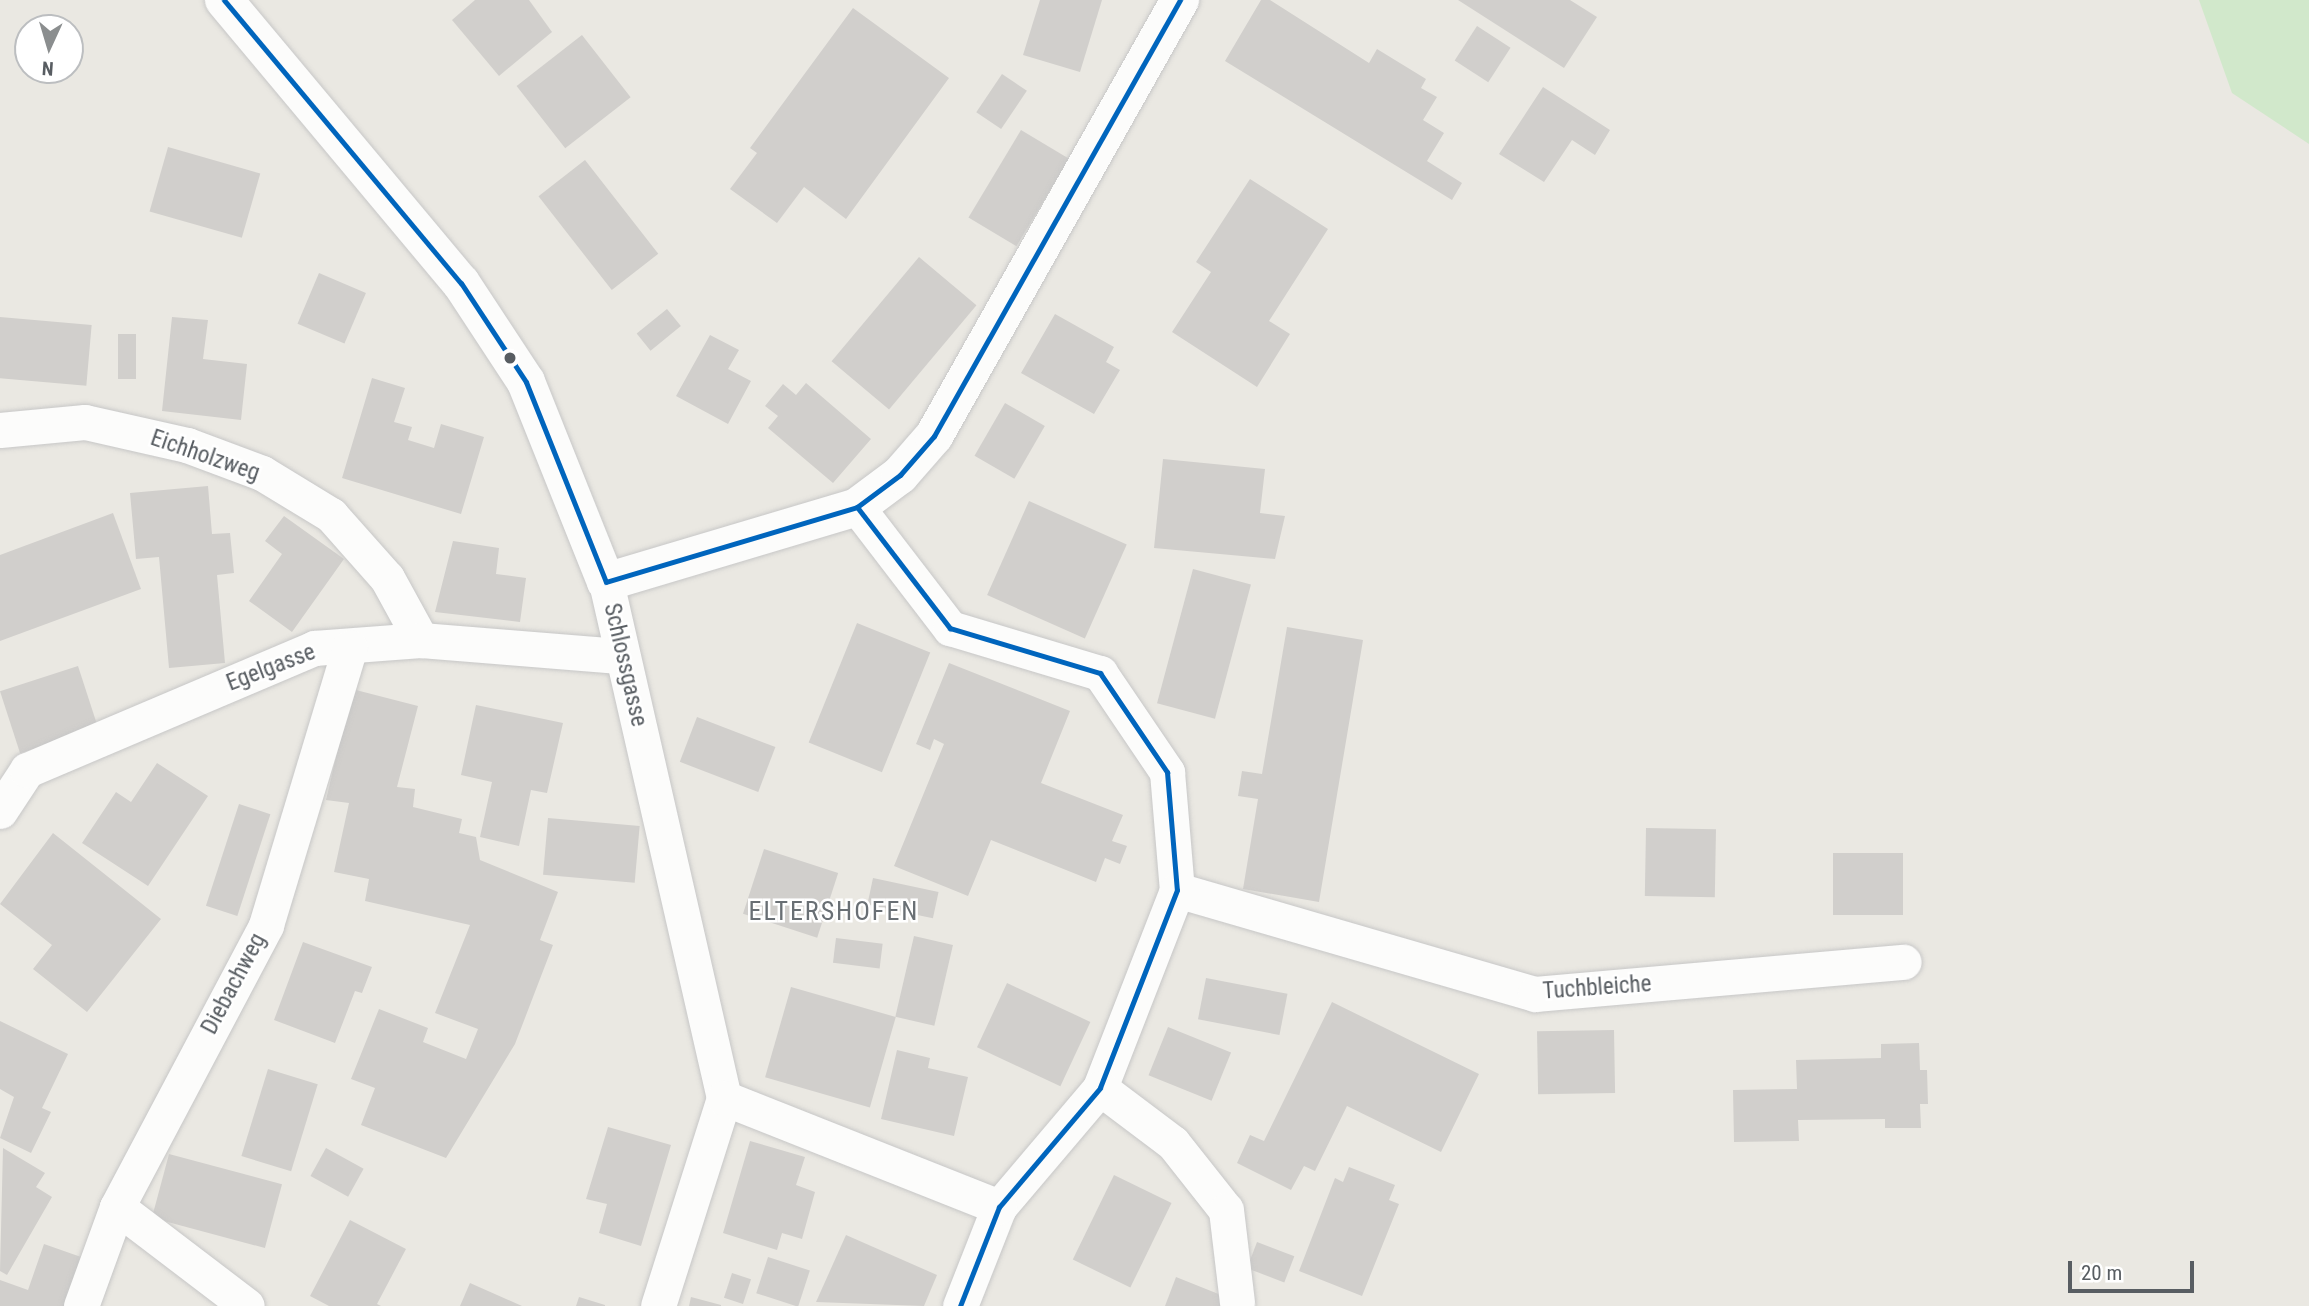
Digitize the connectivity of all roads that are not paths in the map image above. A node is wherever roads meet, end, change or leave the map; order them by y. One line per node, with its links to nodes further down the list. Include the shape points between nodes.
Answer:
1 (224, 0): 5 (street, Schlossgasse, via 461,283 518,371)
2 (1180, 0): 4 (street, via 934,436 900,475)
3 (0, 430): 6 (street, Eichholzweg, via 85,422 187,445 262,474 331,515 387,578)
4 (857, 507): 5 (street); 10 (street, via 950,628 1100,673 1167,772)
5 (606, 582): 8 (street, Schlossgasse)
6 (421, 640): 7 (street, Egelgasse); 8 (street, Egelgasse)
7 (351, 647): 9 (street, Egelgasse, via 314,648 27,769); 14 (street, Diebachweg, via 266,925)
8 (622, 656): 13 (street, Schlossgasse)
9 (0, 811)
10 (1177, 890): 11 (street, Tuchbleiche, via 1535,994); 12 (street)
11 (1904, 961)
12 (1100, 1088): 15 (street); 16 (street, via 1174,1143 1226,1210)
13 (724, 1098): 15 (street); 19 (street)
14 (117, 1207): 17 (street, Diebachweg); 18 (street)
15 (999, 1207): 20 (street)
16 (1237, 1302)
17 (81, 1306)
18 (247, 1306)
19 (658, 1306)
20 (960, 1306)

